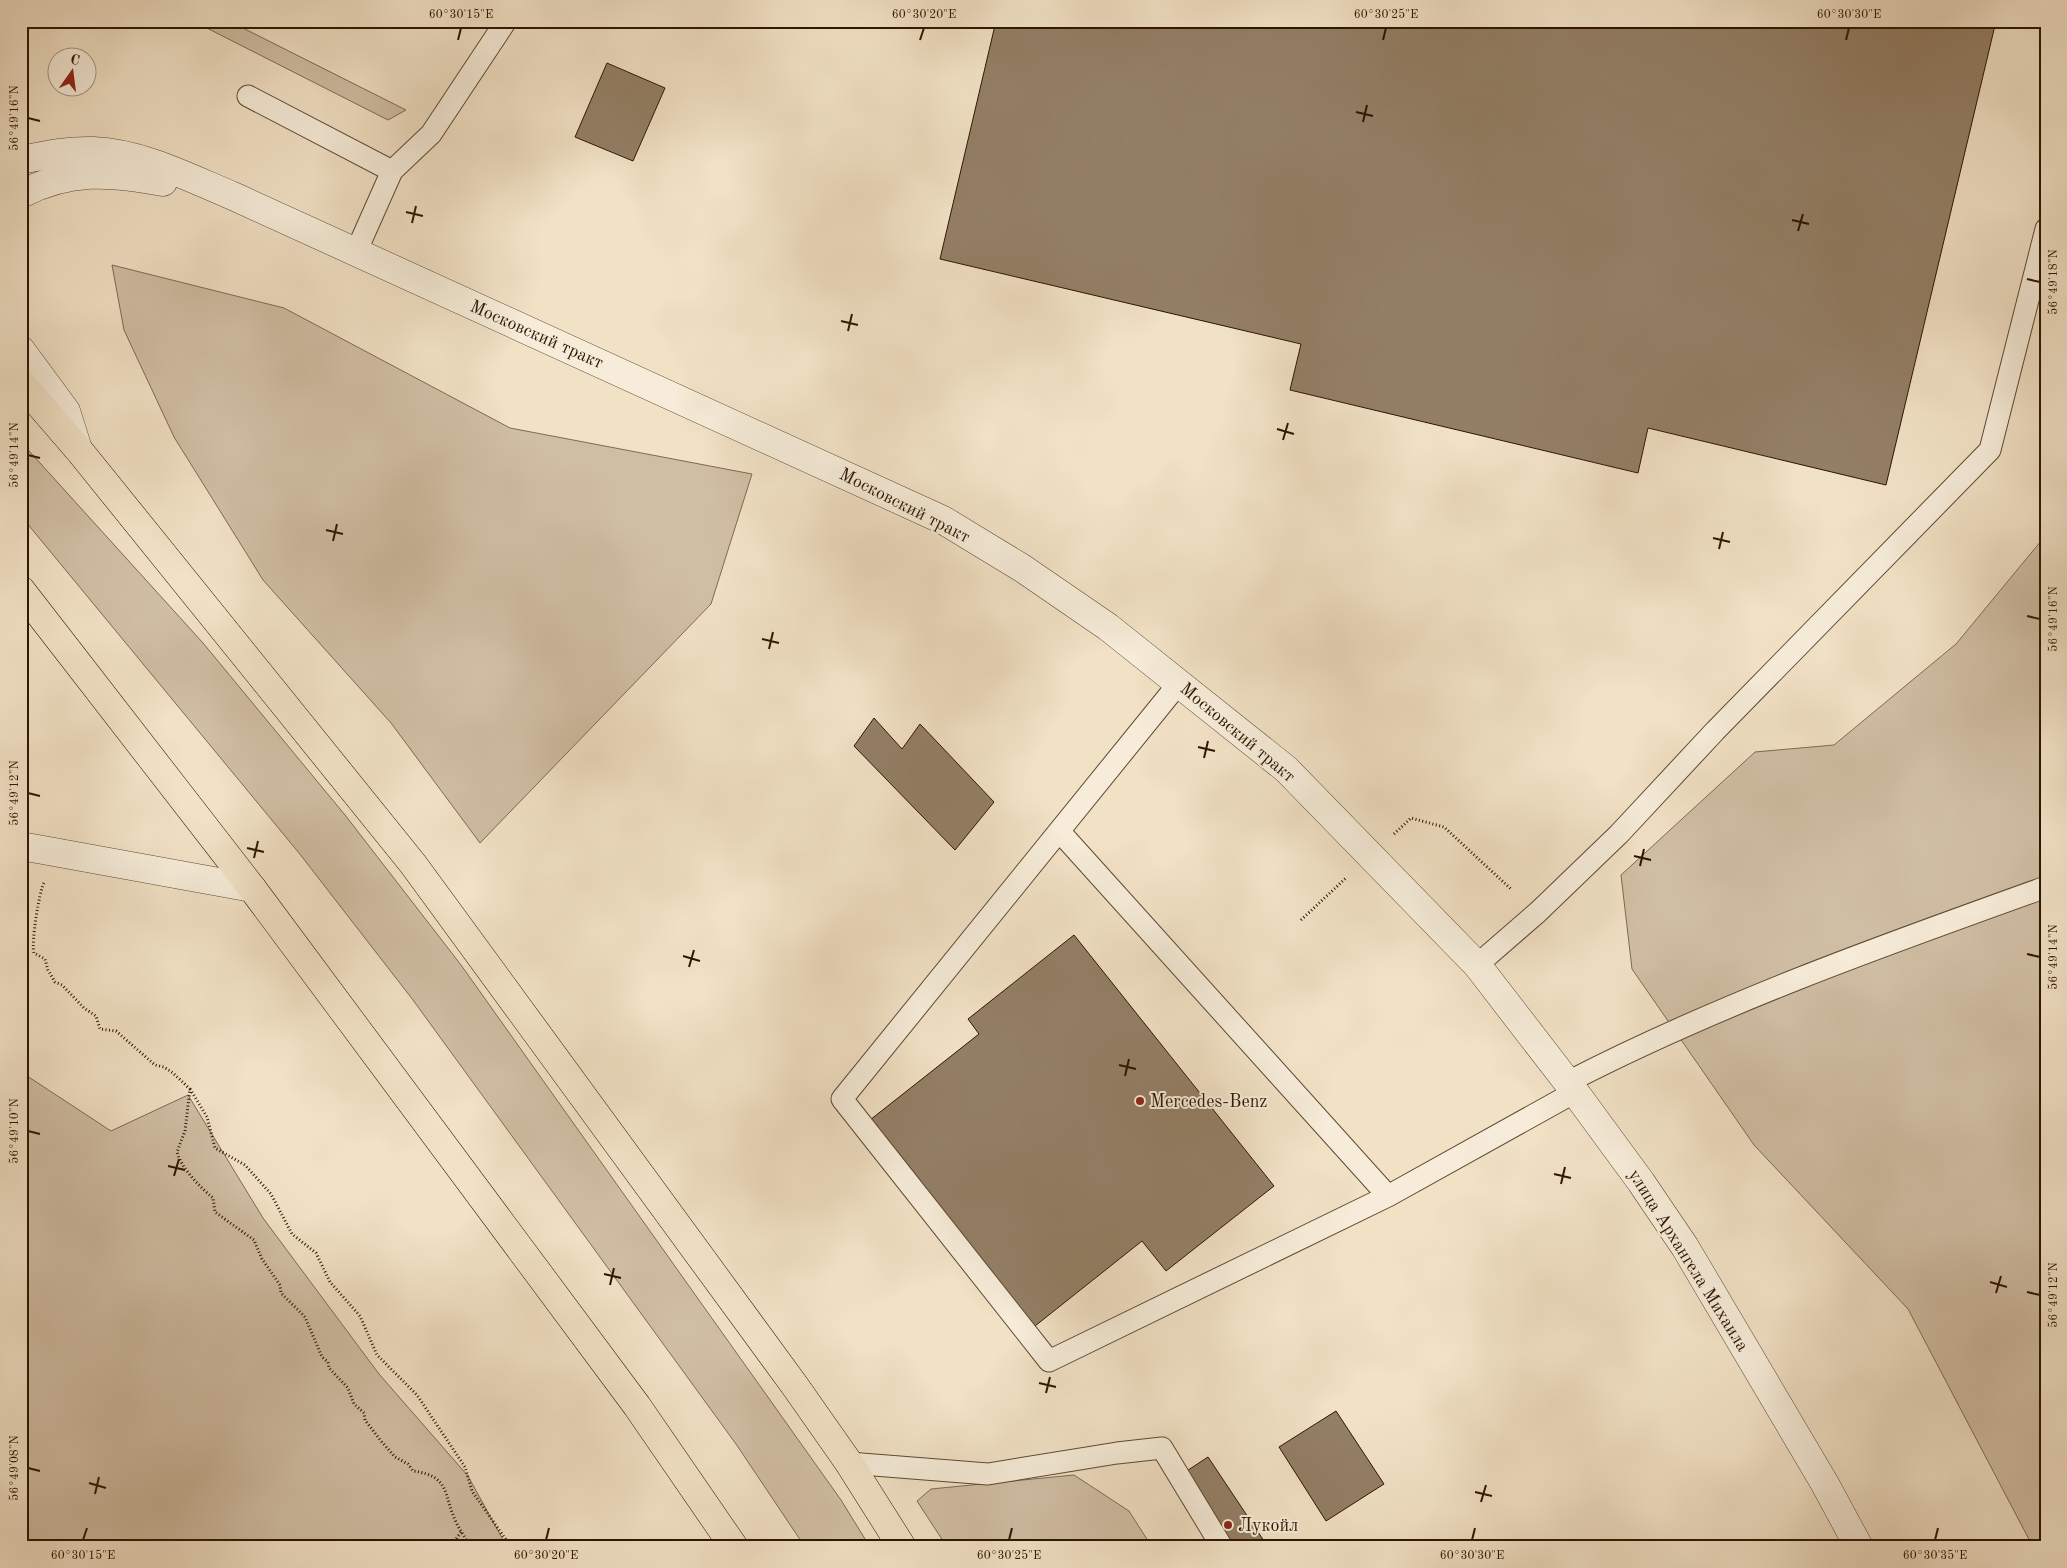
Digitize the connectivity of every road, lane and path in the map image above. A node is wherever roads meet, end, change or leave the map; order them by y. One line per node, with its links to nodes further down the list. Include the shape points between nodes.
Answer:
1 (506, 21): 4 (lane, via 431,134)
2 (248, 96): 4 (lane)
3 (21, 160): 6 (street, Московский тракт, via 65,152 95,151 175,172)
4 (392, 171): 8 (lane)
5 (21, 194): 6 (street, Московский тракт, via 58,178 79,174 147,179)
6 (233, 196): 8 (street, Московский тракт)
7 (2046, 229): 18 (lane, via 1990,450 1619,834)
8 (356, 252): 13 (street, Московский тракт, via 943,520 1100,621)
9 (21, 350): 11 (street, via 66,411)
10 (21, 382): 11 (main road)
11 (78, 449): 22 (main road, via 413,864)
12 (23, 599): 17 (main road)
13 (1179, 683): 14 (lane); 18 (street, Московский тракт, via 1286,769)
14 (1060, 832): 21 (lane); 21 (lane, via 842,1099 1049,1361)
15 (27, 848): 17 (street); 20 (path, via 44,882 39,893 32,946 34,953 45,959 54,982 62,985 96,1016 100,1029 116,1031 155,1066 174,1073)
16 (2046, 887): 19 (lane, via 1830,965 1616,1058)
17 (252, 888): 27 (main road, via 637,1406)
18 (1477, 965): 19 (street, улица Архангела Михаила)
19 (1572, 1087): 21 (lane); 30 (street, улица Архангела Михаила, via 1685,1247)
20 (190, 1089): 23 (path, via 185,1131 177,1152 182,1163 195,1182 213,1198 215,1212 254,1240 281,1292 305,1317 322,1357 348,1388 354,1404 364,1413 365,1420 381,1441 413,1470 428,1473 441,1484); 26 (path, via 207,1117 215,1148 246,1165 271,1194 292,1234 316,1253 330,1282 360,1316 377,1355 417,1395 465,1466 472,1491)
21 (1388, 1196)
22 (849, 1463): 28 (main road); 29 (lane, via 988,1474 1162,1448)
23 (462, 1532): 24 (path); 25 (path)
24 (450, 1547)
25 (469, 1547)
26 (511, 1547)
27 (734, 1547)
28 (902, 1547)
29 (1222, 1547)
30 (1859, 1547)

